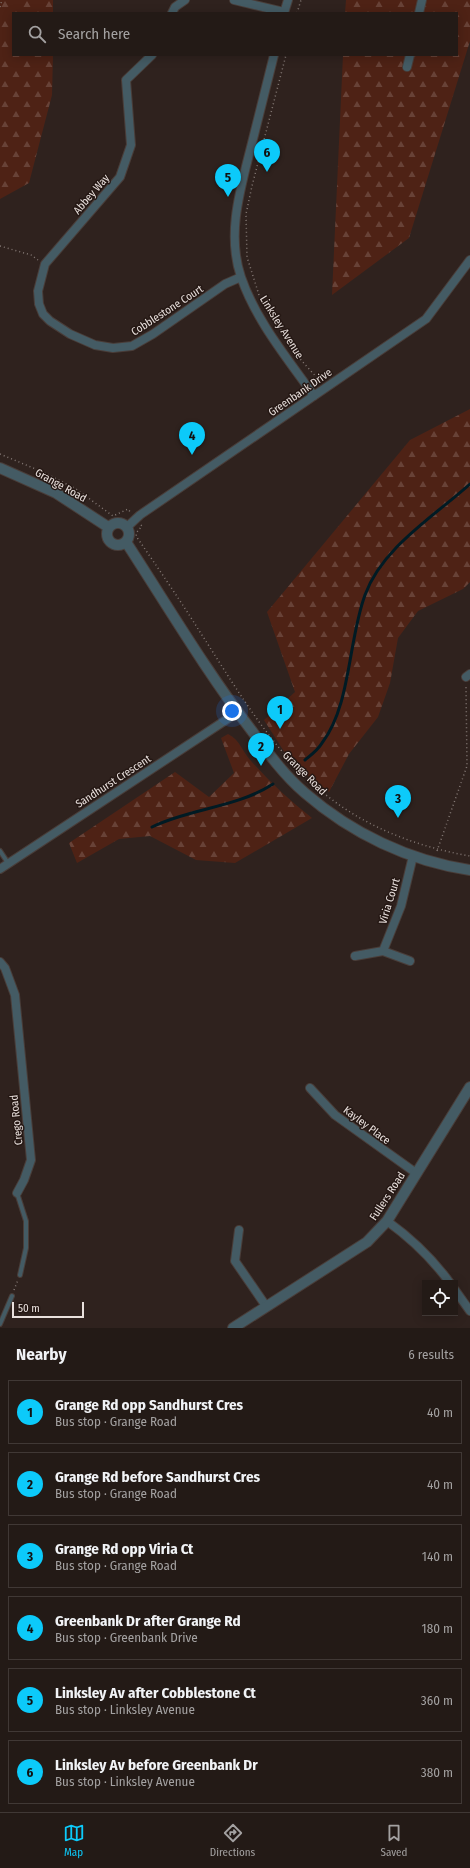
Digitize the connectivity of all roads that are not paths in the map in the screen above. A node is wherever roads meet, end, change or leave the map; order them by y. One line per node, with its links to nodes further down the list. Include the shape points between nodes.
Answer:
1 (185, 0): 5 (street)
2 (234, 0): 6 (street)
3 (288, 0): 7 (street)
4 (422, 0): 8 (street)
5 (173, 12)
6 (280, 12)
7 (284, 12)
8 (419, 12)
9 (151, 56): 14 (street, Abbey Way, via 126,80 130,144 120,177)
10 (274, 56): 15 (street, Linksley Avenue, via 238,202 235,231 236,255)
11 (410, 56): 12 (street)
12 (407, 67)
13 (470, 260): 16 (street, Greenbank Drive, via 426,319)
14 (45, 264): 15 (street, Cobblestone Court, via 38,291 39,304 44,314 70,334 95,346 113,348 132,346 143,340 226,284)
15 (241, 277): 16 (street, Linksley Avenue, via 260,317)
16 (314, 396): 19 (street, Greenbank Drive)
17 (1, 470): 18 (street, Grange Road, via 56,493)
18 (108, 527): 19 (street, via 117,522); 20 (street, via 106,535 110,543 118,546)
19 (127, 527): 20 (street, via 129,534)
20 (126, 542): 21 (street, Grange Road, via 167,608)
21 (238, 712): 23 (street, Grange Road, via 278,765 304,792 331,814 371,839); 24 (street, Sandhurst Crescent)
22 (0, 850): 24 (lane)
23 (413, 856): 26 (street, Grange Road); 27 (street, Viria Court, via 401,906)
24 (8, 863): 25 (street, Sandhurst Crescent)
25 (0, 869)
26 (470, 870)
27 (383, 951): 28 (street); 30 (street)
28 (355, 956)
29 (0, 962): 34 (street, Crego Road, via 5,968 15,995 31,1160)
30 (410, 962)
31 (310, 1088): 33 (street, Kayley Place, via 335,1115)
32 (470, 1088): 33 (street, Fullers Road)
33 (416, 1173): 35 (street, Fullers Road)
34 (17, 1193): 37 (lane, Crego Road, via 26,1221 26,1248)
35 (387, 1221): 38 (street, via 418,1245); 41 (street, Fullers Road, via 367,1242)
36 (239, 1230): 41 (street, via 235,1261)
37 (20, 1275)
38 (448, 1280)
39 (458, 1294): 42 (street)
40 (12, 1296): 43 (lane)
41 (266, 1306): 44 (street, Fullers Road)
42 (470, 1311)
43 (0, 1324)
44 (233, 1328)

